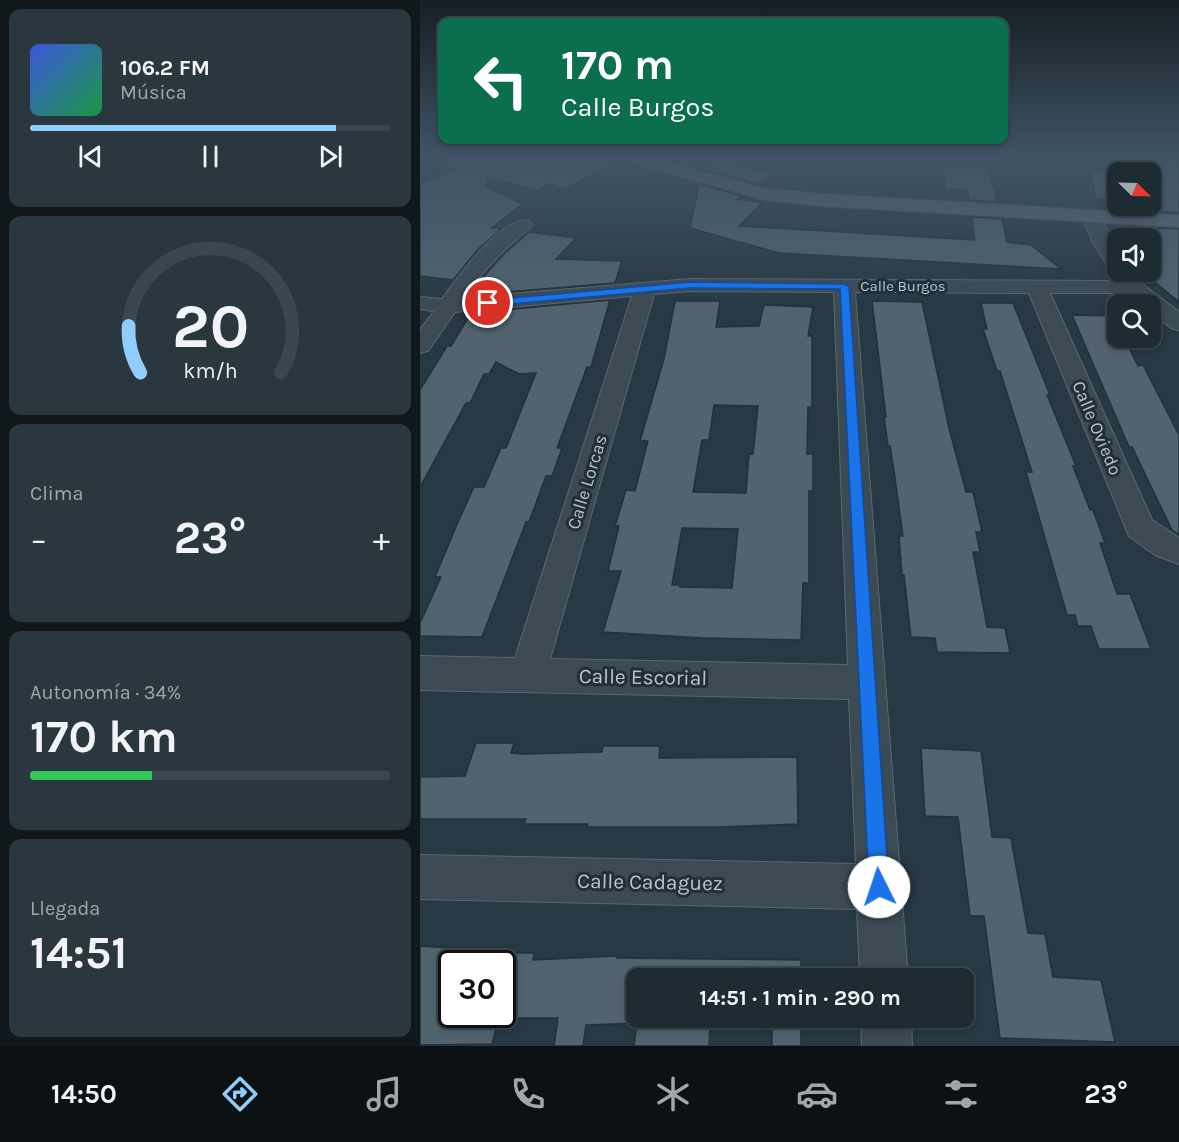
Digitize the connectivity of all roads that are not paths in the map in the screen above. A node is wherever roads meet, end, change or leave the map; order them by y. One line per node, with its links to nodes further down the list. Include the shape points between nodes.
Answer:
1 (937, 207): 2 (main road)
2 (1091, 216): 3 (main road); 5 (street)
3 (1179, 221)
4 (523, 225): 12 (street, via 477,265)
5 (1107, 250)
6 (1107, 281): 9 (street, Calle Burgos)
7 (1132, 282): 13 (street)
8 (844, 286): 9 (street, Calle Burgos); 10 (street, Calle Burgos, via 690,285); 18 (street)
9 (1037, 286): 15 (street, Calle Oviedo, via 1140,528)
10 (645, 290): 12 (street, Calle Burgos); 17 (street, Calle Lorcas)
11 (420, 303): 12 (street, Calle Burgos)
12 (448, 306): 14 (street)
13 (1179, 322)
14 (420, 346)
15 (1179, 550)
16 (420, 672): 17 (street, Calle Escorial)
17 (528, 674): 18 (street, Calle Escorial)
18 (866, 682): 20 (street)
19 (420, 877): 20 (street, Calle Cadaguez)
20 (879, 887): 21 (street)
21 (883, 968)
22 (886, 1028): 23 (street)
23 (887, 1046)

